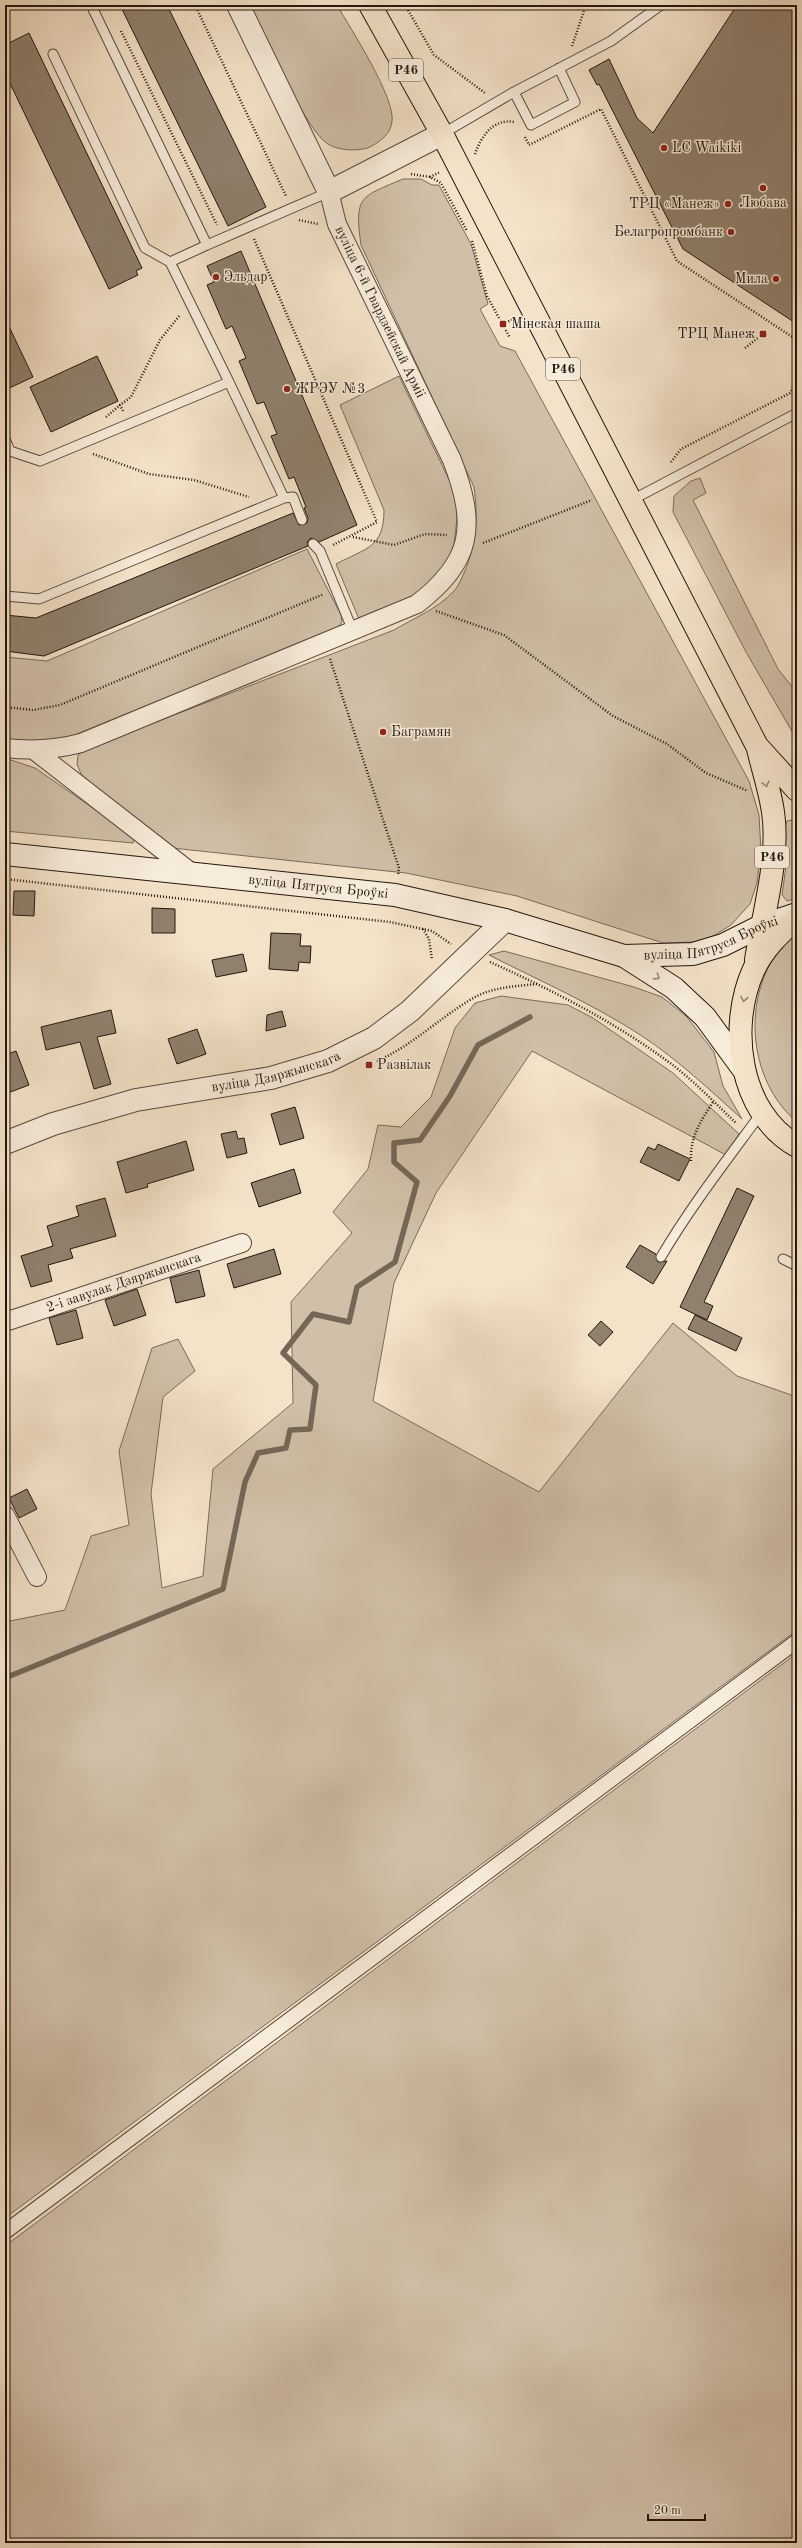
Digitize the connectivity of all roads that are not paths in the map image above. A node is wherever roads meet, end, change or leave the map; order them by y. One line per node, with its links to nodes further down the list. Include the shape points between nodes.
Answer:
1 (90, 5): 10 (lane)
2 (238, 5): 9 (main road, вуліца 6-й Гвардзейскай Арміі)
3 (370, 5): 8 (main road, Р46)
4 (661, 5): 6 (lane, via 611,41)
5 (53, 54): 11 (lane, via 145,248)
6 (559, 68): 7 (lane); 7 (lane, via 575,102 531,125)
7 (514, 92): 8 (lane)
8 (442, 134): 9 (main road); 17 (main road, Р46)
9 (329, 192): 10 (lane); 21 (street, вуліца 6-й Гвардзейскай Арміі, via 337,224 452,460 463,489 468,518 463,546 454,569 436,589 417,604)
10 (207, 245): 11 (lane)
11 (170, 262): 12 (lane)
12 (229, 382): 15 (lane, via 40,461); 16 (lane)
13 (795, 414): 17 (lane)
14 (5, 439): 15 (lane)
15 (8, 452)
16 (284, 498): 18 (lane, via 293,497); 20 (lane, via 39,599)
17 (630, 501): 22 (main road, Р46)
18 (302, 520)
19 (313, 544): 21 (lane, via 320,551)
20 (5, 596)
21 (353, 630): 24 (street, вуліца 6-й Гвардзейскай Арміі, via 82,743 58,750)
22 (757, 746): 25 (main road, Р46); 31 (main road, Р46, one-way to 31, via 773,812 772,859)
23 (5, 748): 24 (street, вуліца 6-й Гвардзейскай Арміі)
24 (35, 751): 27 (street)
25 (797, 790)
26 (5, 854): 27 (main road, вуліца Пятруся Броўкі)
27 (192, 874): 30 (main road, вуліца Пятруся Броўкі, via 395,895)
28 (797, 914): 31 (main road, вуліца Пятруся Броўкі)
29 (797, 918): 33 (main road, Р46, via 772,940)
30 (505, 920): 32 (main road, вуліца Пятруся Броўкі); 36 (main road, вуліца Дзяржынскага, via 410,1011 374,1038 328,1062 271,1078 136,1100 53,1124)
31 (761, 926): 32 (main road, вуліца Пятруся Броўкі, via 723,945 694,954); 33 (main road, Р46)
32 (624, 956): 34 (main road, вуліца Пятруся Броўкі, one-way to 34, via 674,988 705,1017)
33 (754, 968): 34 (main road, Р46, one-way to 34, via 744,995 740,1028)
34 (743, 1069): 35 (main road, Р46, via 753,1096)
35 (762, 1111): 37 (main road, Р46, via 770,1122); 39 (lane, via 731,1158 686,1215)
36 (5, 1143)
37 (797, 1146)
38 (242, 1242): 42 (street, 2-і завулак Дзяржынскага)
39 (661, 1257)
40 (783, 1259): 41 (lane)
41 (797, 1266)
42 (5, 1322)
43 (5, 1515): 44 (street)
44 (38, 1577)
45 (797, 1641): 46 (street)
46 (5, 2232)

